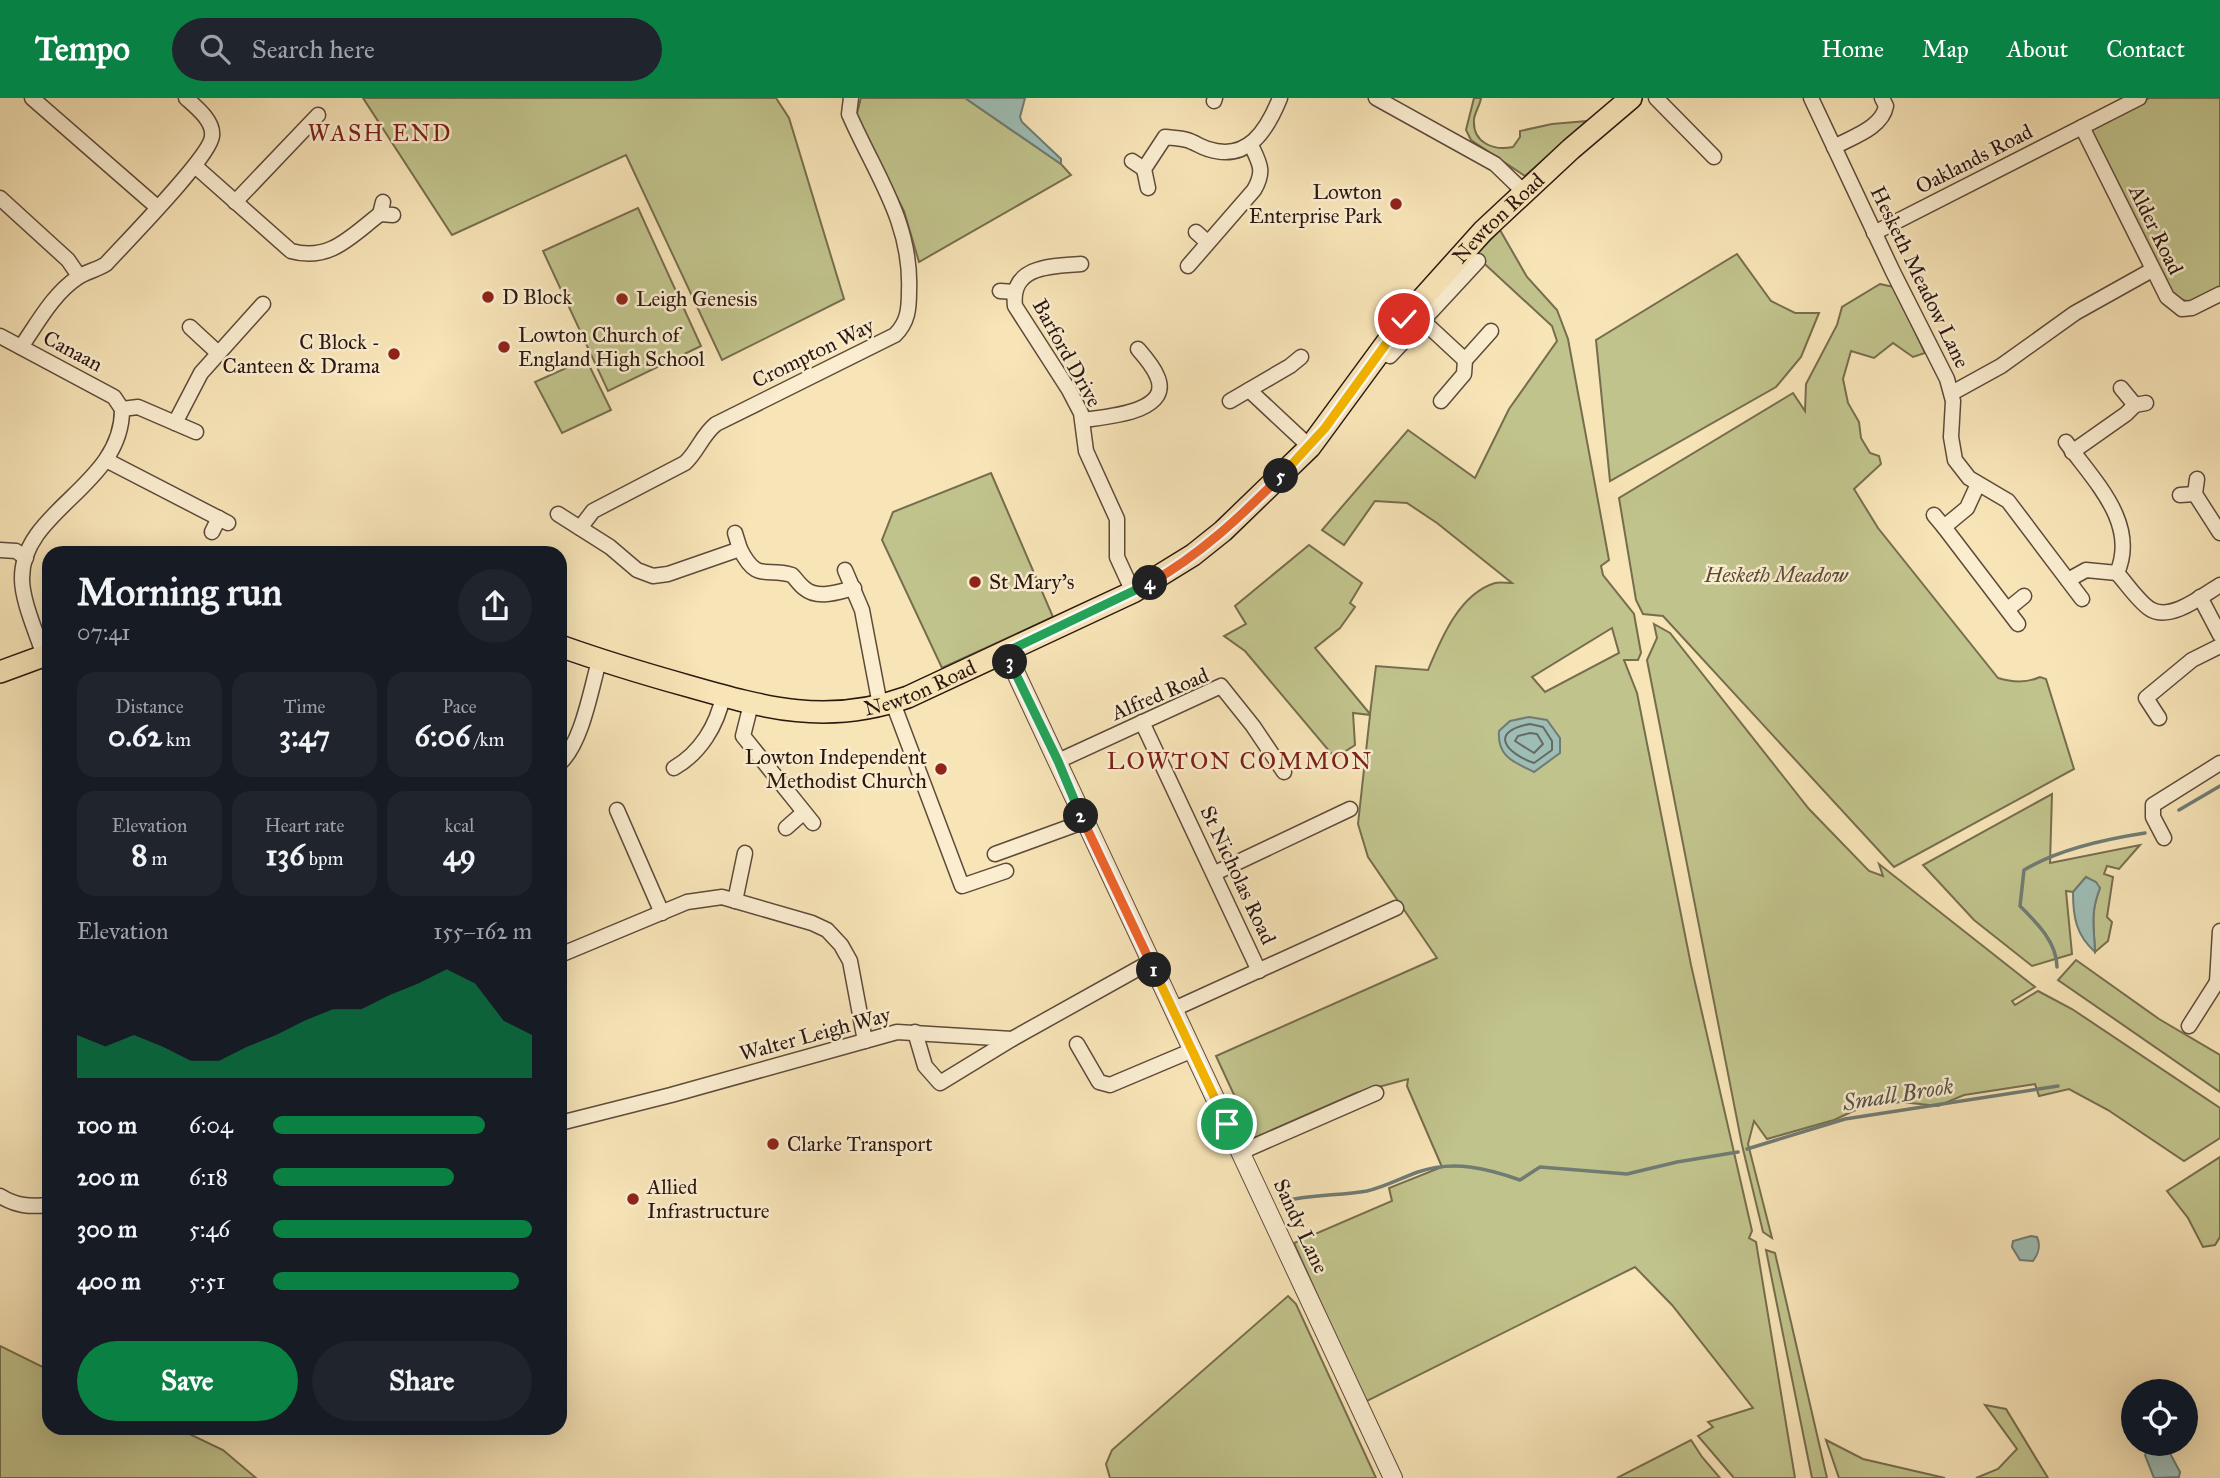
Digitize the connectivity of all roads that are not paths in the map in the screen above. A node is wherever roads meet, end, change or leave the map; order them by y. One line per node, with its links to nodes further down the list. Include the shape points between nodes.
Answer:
1 (32, 98): 21 (street)
2 (850, 98): 59 (street, Crompton Way, via 849,114 901,222 910,275 908,312 902,328 716,424 685,463 593,511)
3 (1280, 98): 13 (street)
4 (1376, 98): 18 (street, via 1494,164)
5 (1632, 98): 18 (main road, Newton Road)
6 (1656, 98): 15 (street)
7 (1811, 98): 14 (street, Hesketh Meadow Lane)
8 (1882, 98): 14 (street, via 1884,116)
9 (192, 100): 16 (street, via 212,128 210,146)
10 (2132, 100): 12 (street, Oaklands Road)
11 (319, 113): 20 (street)
12 (2082, 127): 23 (street, Oaklands Road); 27 (street, Alder Road)
13 (1251, 145): 17 (street, via 1210,150 1165,137 1138,165); 26 (street, via 1261,178 1254,190 1201,237)
14 (1834, 147): 23 (street, Hesketh Meadow Lane)
15 (1714, 157)
16 (195, 166): 20 (street); 21 (street)
17 (1148, 188)
18 (1524, 192): 39 (main road, Newton Road, via 1449,267)
19 (0, 198): 28 (street, via 68,260)
20 (235, 202): 22 (street, via 290,251 302,254 333,250)
21 (157, 207): 28 (street, via 106,264)
22 (385, 210)
23 (1874, 233): 45 (street, Hesketh Meadow Lane)
24 (1478, 261): 33 (street, Newton Road)
25 (1081, 264): 30 (street, Barford Drive, via 1047,266 1028,273)
26 (1188, 266)
27 (2152, 270): 31 (street, Alder Road, via 2167,297 2182,309 2192,309); 45 (street, via 2075,313 2001,366)
28 (79, 276): 37 (street, via 62,289)
29 (1000, 291): 30 (street, Barford Drive)
30 (1015, 292): 49 (street, Barford Drive, via 1018,312)
31 (2220, 294)
32 (263, 304): 40 (street, via 256,319)
33 (1423, 321): 39 (street, Newton Road, via 1390,356); 42 (street)
34 (190, 327): 40 (street)
35 (1491, 331): 42 (street)
36 (0, 336): 37 (street, Canaan)
37 (21, 347): 48 (street, Canaan, via 114,397)
38 (1138, 349): 49 (street, via 1157,377 1159,388 1154,398 1129,413)
39 (1378, 351): 52 (main road, Newton Road)
40 (218, 352): 50 (street, via 201,373)
41 (1301, 357): 44 (street)
42 (1465, 360): 47 (street, via 1464,374)
43 (2121, 388): 67 (street, via 2140,404 2069,447 2119,523 2123,555)
44 (1249, 390): 46 (street); 52 (street)
45 (1952, 393): 54 (street, Hesketh Meadow Lane, via 1953,452 1964,473)
46 (1230, 401)
47 (1441, 401)
48 (122, 409): 50 (street, via 138,407); 53 (street)
49 (1083, 420): 71 (street, Barford Drive, via 1086,451 1117,519 1116,552)
50 (175, 423): 51 (street)
51 (196, 432)
52 (1310, 447): 71 (main road, Newton Road, via 1223,531)
53 (106, 460): 60 (street, via 223,521); 65 (street, via 38,532)
54 (1978, 484): 58 (street, via 1968,508); 68 (street, Hesketh Meadow Lane, via 2008,501)
55 (2191, 489): 62 (street)
56 (558, 514): 59 (street)
57 (1934, 515): 58 (street)
58 (1944, 527): 75 (street)
59 (580, 528): 63 (street, via 637,570 653,576)
60 (212, 532)
61 (735, 533): 63 (street)
62 (2220, 533)
63 (740, 549): 70 (street, via 754,568 792,575 811,593)
64 (0, 550): 65 (street, via 16,551)
65 (26, 558): 78 (street, via 23,589)
66 (845, 570): 70 (street)
67 (2117, 573): 68 (street, via 2086,570); 73 (street, via 2157,612 2179,609)
68 (2068, 580): 74 (street, Hesketh Meadow Lane)
69 (2220, 585): 73 (street)
70 (854, 588): 87 (street)
71 (1133, 592): 81 (main road, Newton Road)
72 (2024, 596): 75 (street)
73 (2200, 597): 77 (street)
74 (2082, 598)
75 (2008, 609): 76 (street)
76 (2018, 624)
77 (2220, 635)
78 (42, 641)
79 (2220, 646): 88 (street, via 2142,696)
80 (567, 649): 83 (main road, Newton Road)
81 (1006, 652): 87 (main road, Newton Road); 91 (street, Sandy Lane)
82 (42, 657): 84 (main road)
83 (599, 661): 85 (main road, Newton Road); 90 (street)
84 (0, 672)
85 (723, 696): 86 (main road, Newton Road); 93 (street, via 699,749)
86 (751, 704): 87 (main road, Newton Road, via 796,712); 98 (street, via 743,736 808,818)
87 (886, 704): 102 (street, via 962,886)
88 (2159, 718)
89 (1142, 722): 91 (street, Alfred Road); 94 (street, Alfred Road, via 1221,686); 103 (street, St Nicholas Road)
90 (567, 756)
91 (1058, 761): 97 (street, Sandy Lane)
92 (2220, 763): 99 (street, via 2153,805 2153,817)
93 (674, 768)
94 (1284, 772)
95 (1350, 809): 103 (street)
96 (617, 810): 106 (street)
97 (1083, 821): 101 (street); 109 (street, Sandy Lane)
98 (786, 828)
99 (2164, 838)
100 (745, 853): 104 (street)
101 (995, 854)
102 (1006, 872)
103 (1215, 873): 110 (street, St Nicholas Road)
104 (735, 901): 106 (street, via 722,897 687,902); 116 (street, via 812,923 841,945 849,961)
105 (1396, 908): 110 (street)
106 (662, 913): 108 (street)
107 (2220, 931): 111 (street)
108 (567, 952)
109 (1150, 962): 112 (street, Sandy Lane); 115 (street)
110 (1259, 971): 112 (street)
111 (2219, 982): 113 (street)
112 (1174, 1009): 118 (street, Sandy Lane)
113 (2189, 1026)
114 (915, 1032): 115 (street, Walter Leigh Way); 115 (street, via 925,1066 940,1083); 116 (street, Walter Leigh Way)
115 (1013, 1038)
116 (865, 1041): 120 (street, Walter Leigh Way)
117 (1077, 1044): 118 (street, via 1099,1082 1110,1086)
118 (1193, 1050): 121 (street, Sandy Lane)
119 (1376, 1093): 121 (street)
120 (567, 1121)
121 (1241, 1152): 124 (street, Sandy Lane)
122 (0, 1196): 123 (street, via 15,1204)
123 (42, 1206)
124 (1393, 1478)

